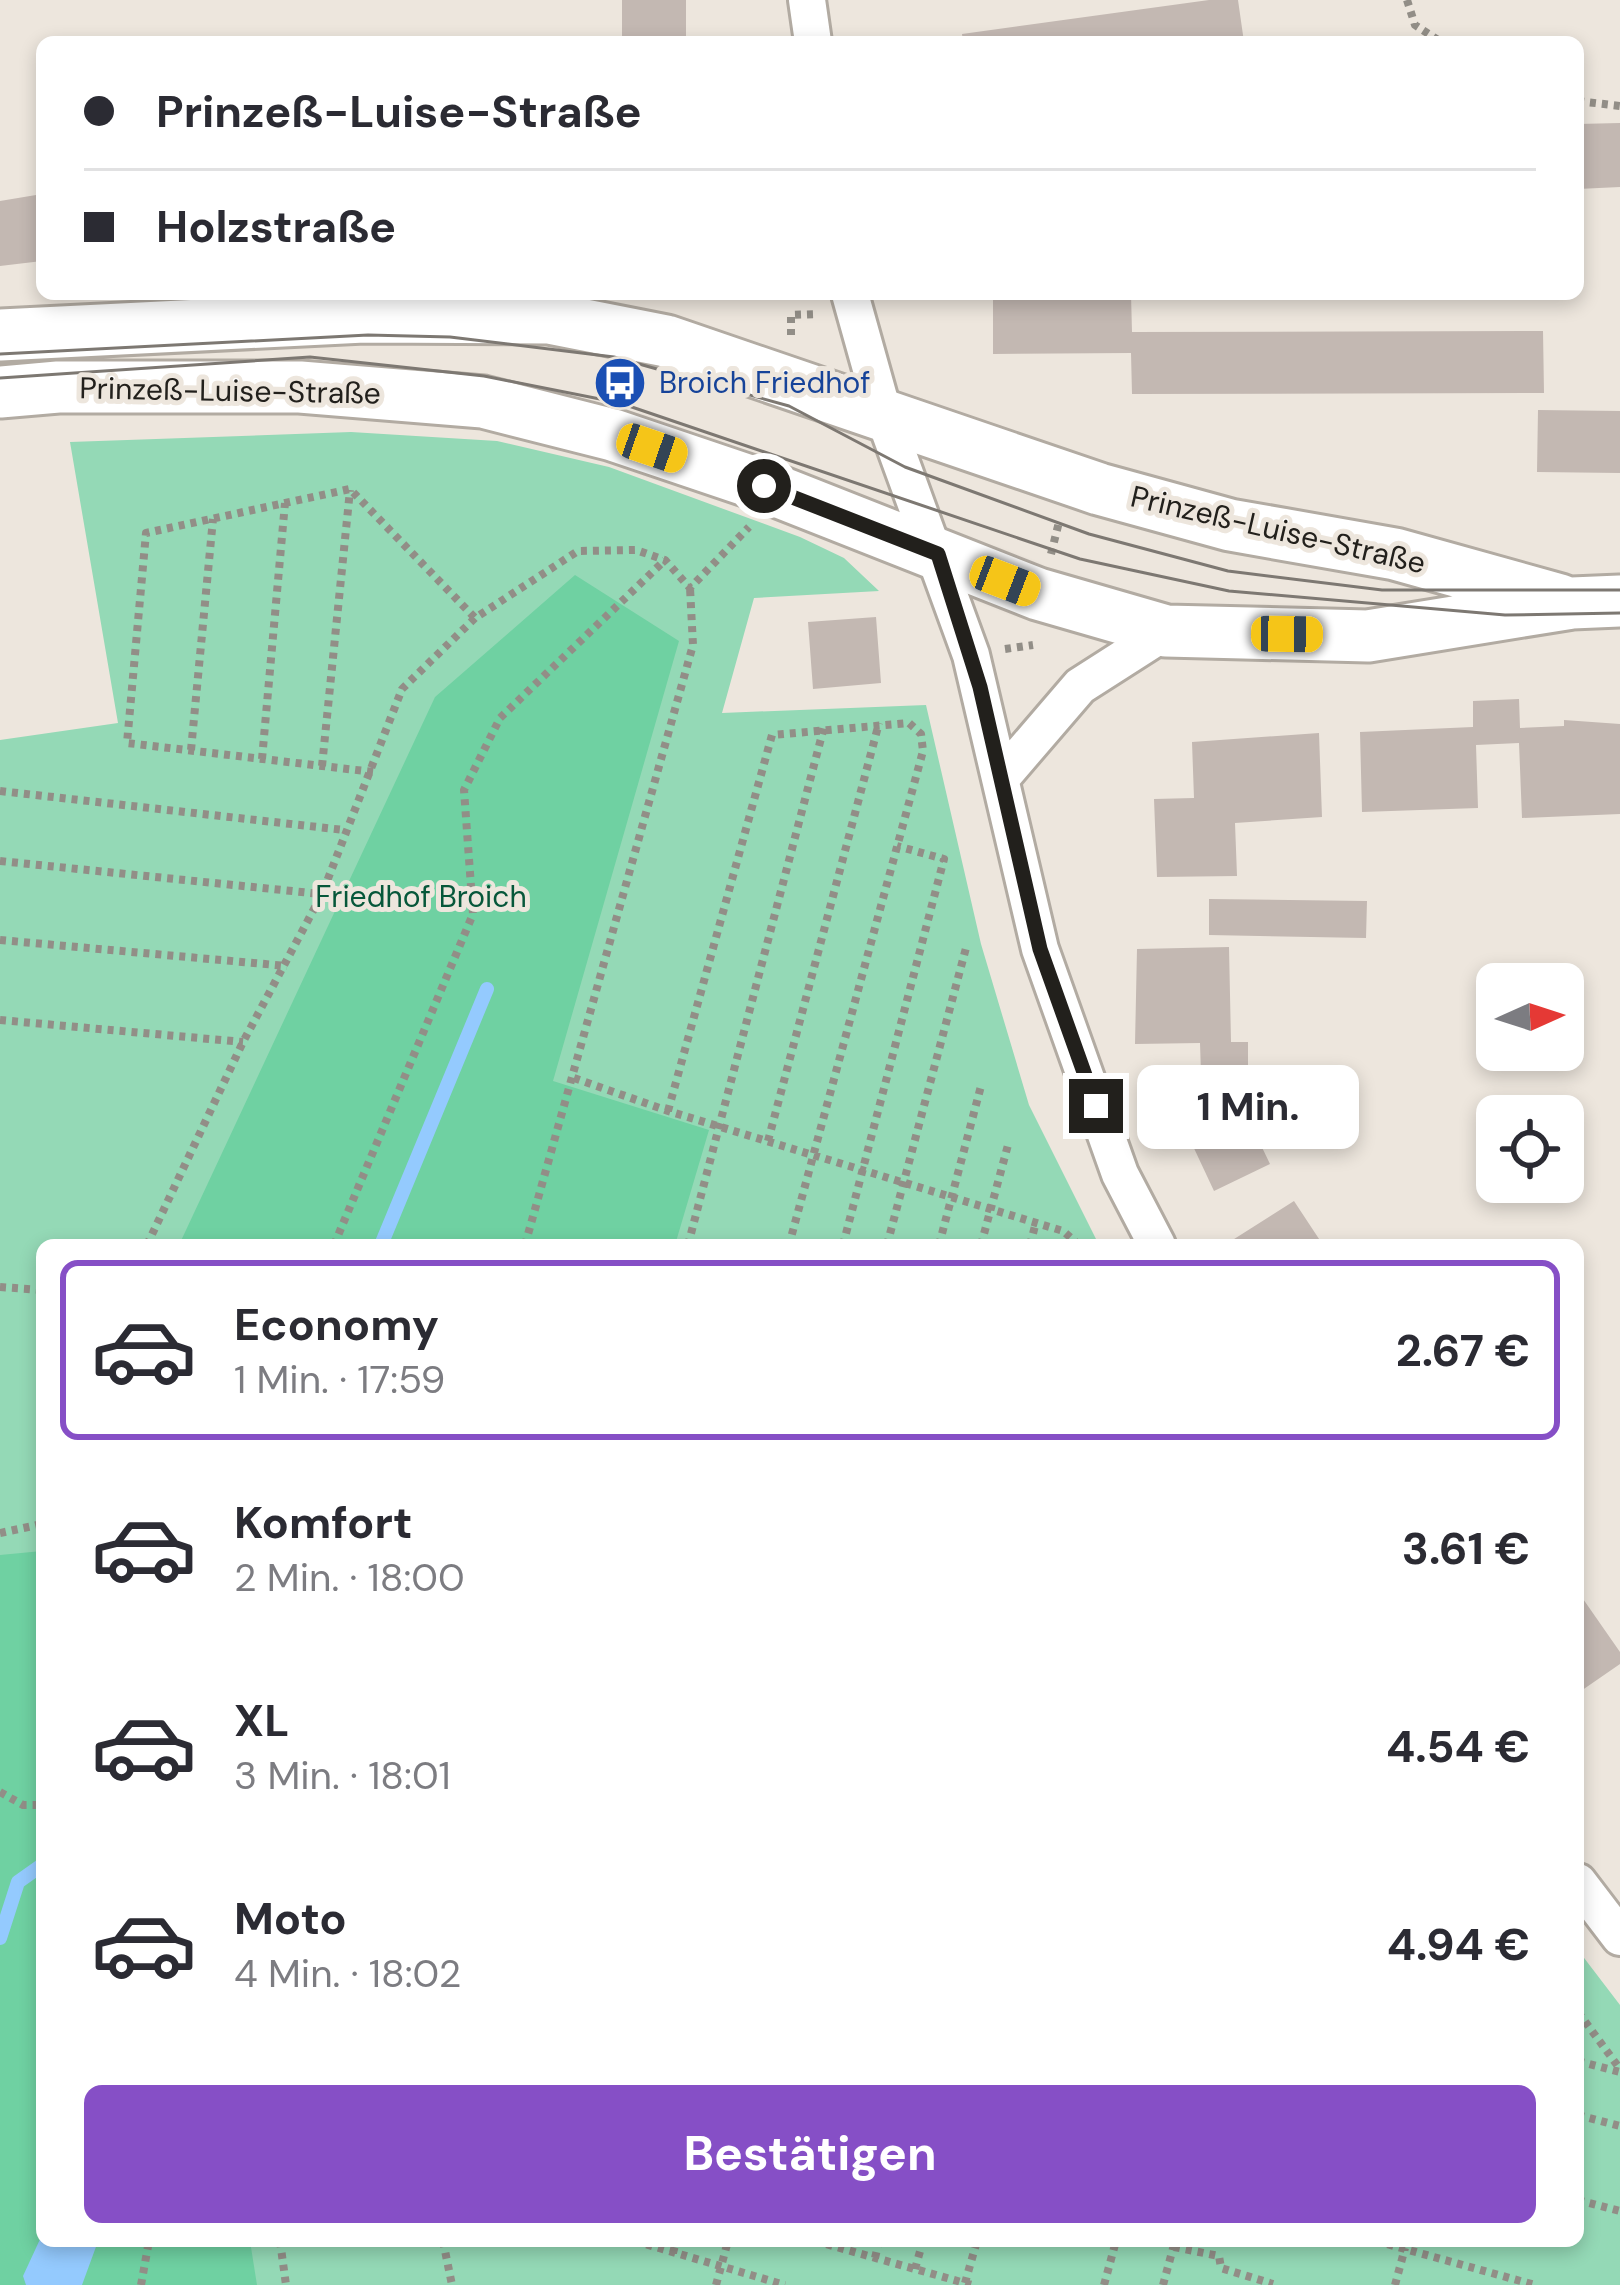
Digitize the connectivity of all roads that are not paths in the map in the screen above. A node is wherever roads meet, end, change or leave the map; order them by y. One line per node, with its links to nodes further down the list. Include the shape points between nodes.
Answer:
1 (807, 0): 2 (street)
2 (812, 36)
3 (852, 300): 7 (street)
4 (381, 305): 5 (main road, Prinzeß-Luise-Straße); 7 (main road, Prinzeß-Luise-Straße, via 549,318 665,341)
5 (0, 335)
6 (0, 392): 8 (main road, Prinzeß-Luise-Straße, via 300,387 483,402 613,435)
7 (886, 419): 8 (street); 9 (main road, Prinzeß-Luise-Straße, via 1230,525)
8 (938, 554): 10 (main road, Prinzeß-Luise-Straße); 11 (street)
9 (1596, 602): 10 (main road, Prinzeß-Luise-Straße, via 1368,636)
10 (1166, 631): 11 (street, via 1079,686)
11 (1001, 778): 12 (street, via 1040,949 1120,1174)
12 (1154, 1239)
13 (1584, 1890): 14 (street)
14 (1620, 1937)

